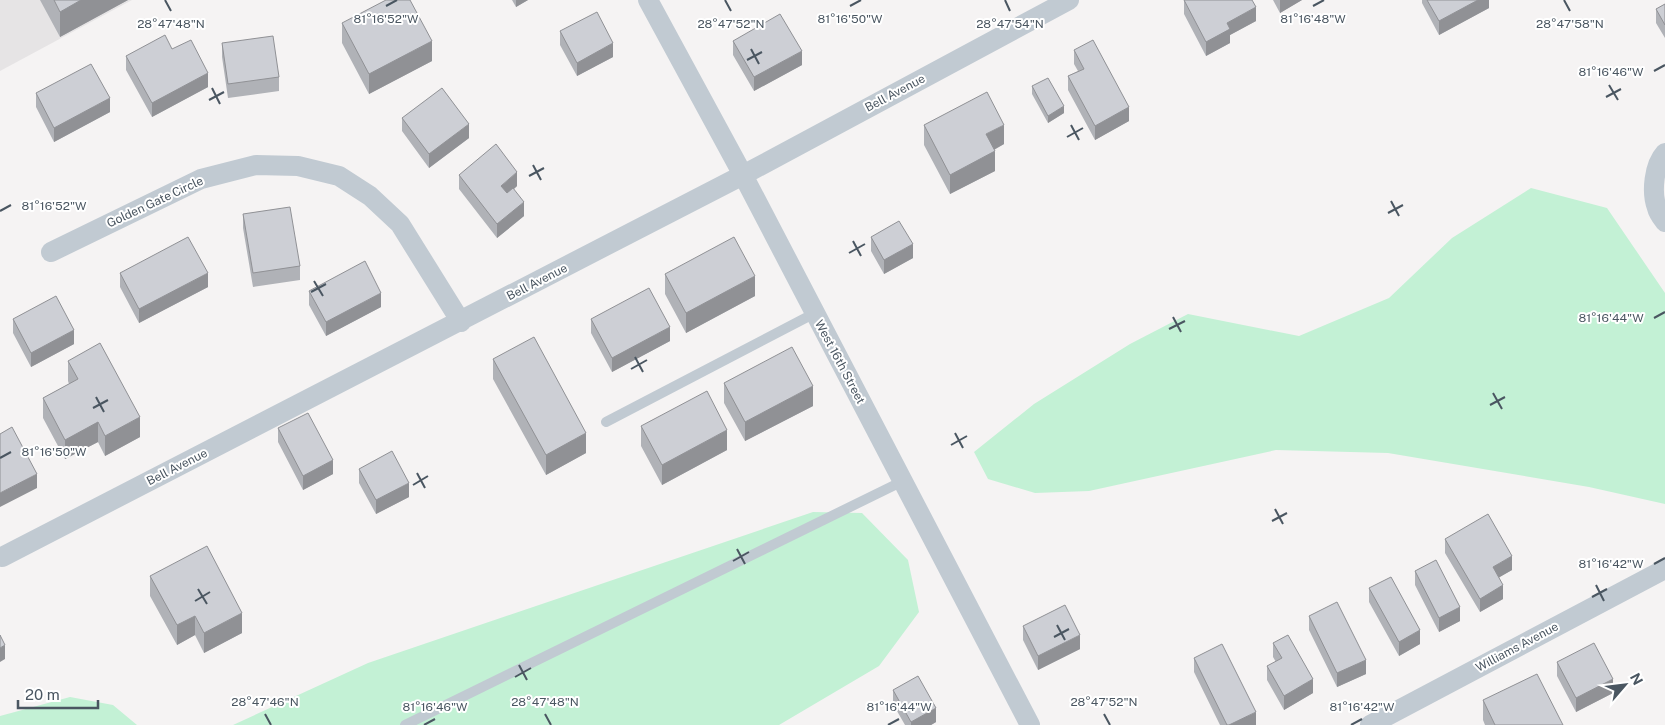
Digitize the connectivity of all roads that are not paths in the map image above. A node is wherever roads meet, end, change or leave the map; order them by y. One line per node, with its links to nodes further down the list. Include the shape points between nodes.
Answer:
1 (648, 0): 4 (street, West 16th Street)
2 (1068, 0): 4 (street, Bell Avenue)
3 (1665, 153): 5 (street, via 1656,169 1654,189 1656,208)
4 (743, 175): 7 (street, West 16th Street); 8 (street, Bell Avenue)
5 (1665, 222)
6 (51, 252): 8 (street, Golden Gate Circle, via 201,179 256,165 298,166 339,176 370,196 400,224)
7 (815, 313): 9 (lane); 10 (street, West 16th Street)
8 (461, 322): 11 (street, Bell Avenue)
9 (606, 422)
10 (903, 481): 13 (lane); 14 (street, West 16th Street)
11 (2, 557)
12 (1665, 569): 15 (street, Williams Avenue)
13 (405, 725)
14 (1030, 725)
15 (1370, 725)

